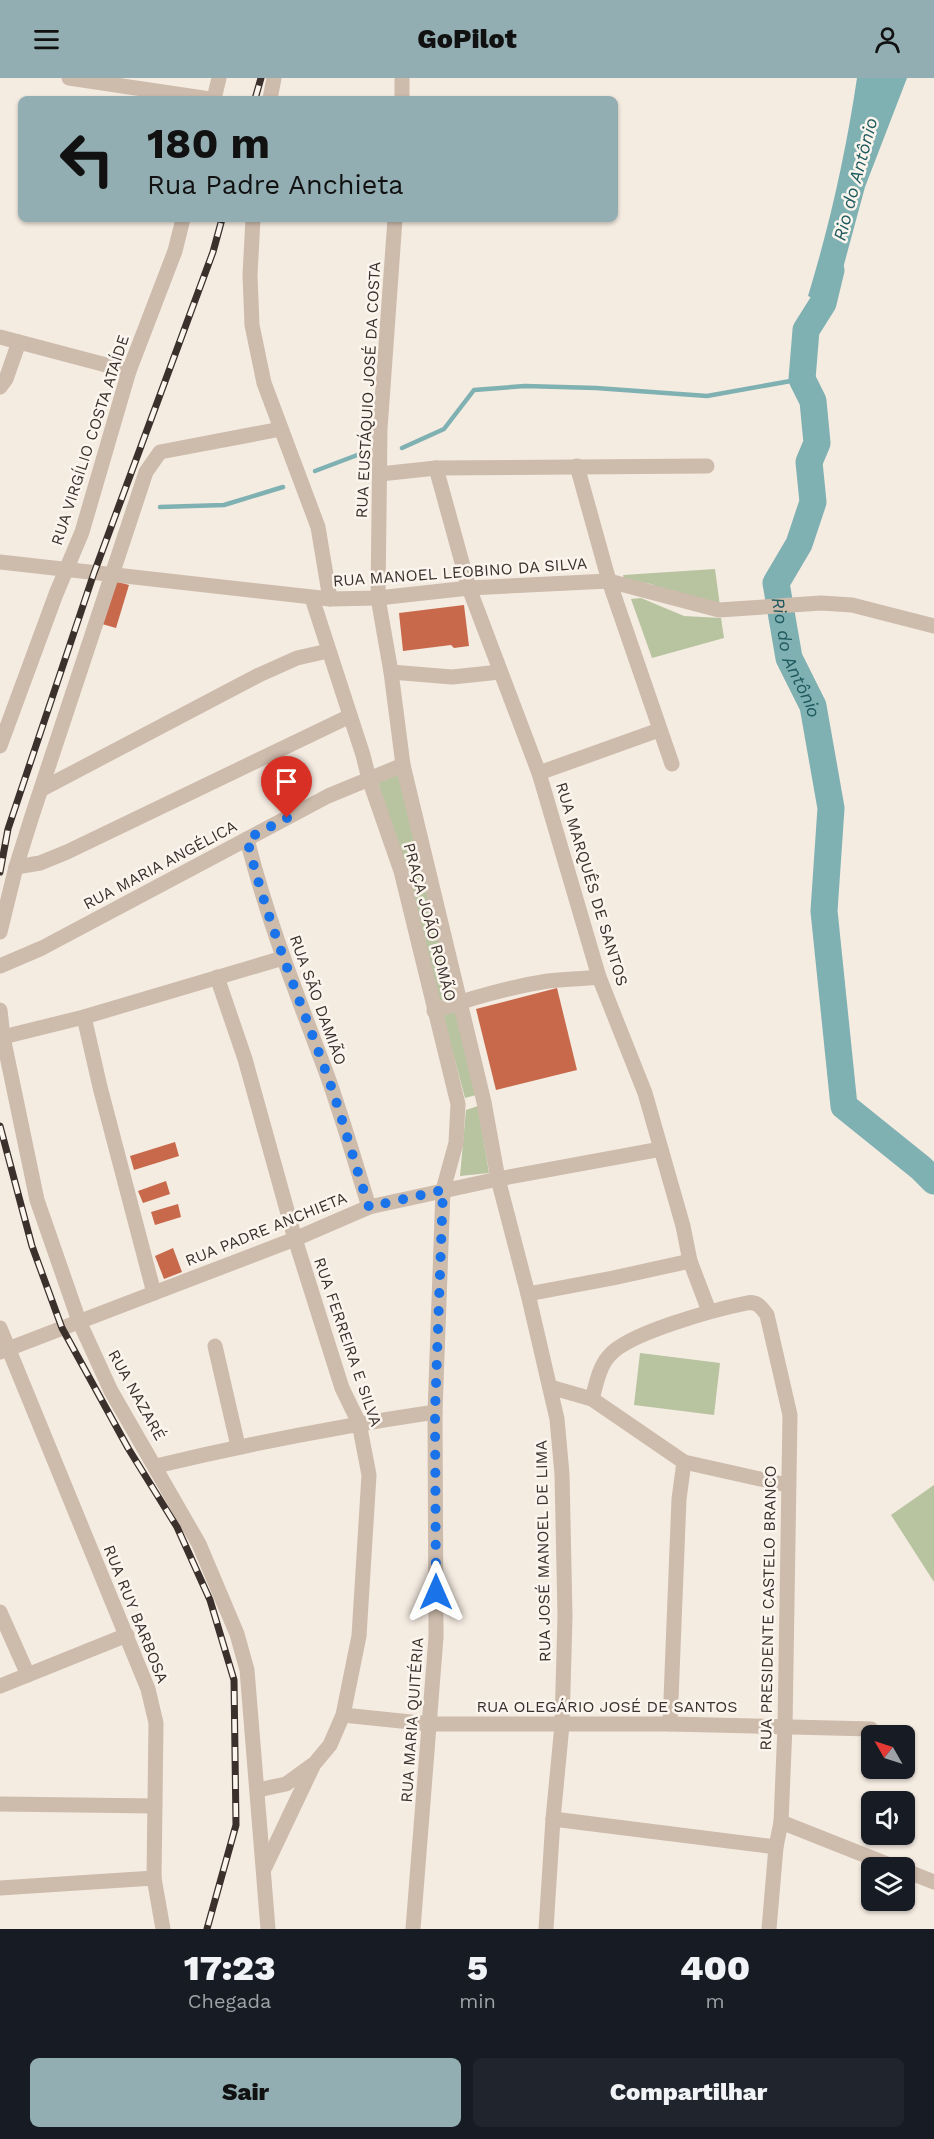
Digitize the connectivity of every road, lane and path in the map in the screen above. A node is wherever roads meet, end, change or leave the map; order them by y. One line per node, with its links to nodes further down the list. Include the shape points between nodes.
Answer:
1 (69, 78): 5 (street)
2 (219, 78): 6 (street)
3 (274, 78): 7 (street)
4 (402, 78): 8 (street)
5 (192, 96)
6 (213, 96)
7 (271, 96)
8 (402, 96)
9 (182, 222): 14 (street, RUA VIRGÍLIO COSTA ATAÍDE)
10 (253, 222): 16 (street, via 252,325 264,383)
11 (395, 222): 20 (street, RUA EUSTÁQUIO JOSÉ DA COSTA)
12 (0, 337): 13 (street)
13 (19, 342): 14 (street); 15 (street)
14 (129, 371): 22 (street, RUA VIRGÍLIO COSTA ATAÍDE, via 82,532)
15 (0, 387)
16 (281, 429): 23 (street, via 160,452 146,472); 28 (street, via 318,527)
17 (577, 466): 18 (street); 19 (street); 24 (street)
18 (707, 466)
19 (436, 468): 20 (street); 25 (street, RUA MARQUÊS DE SANTOS)
20 (380, 474): 27 (street, RUA EUSTÁQUIO JOSÉ DA COSTA)
21 (0, 562): 22 (street, RUA MANOEL LEOBINO DA SILVA)
22 (65, 571): 23 (street, RUA MANOEL LEOBINO DA SILVA); 35 (street)
23 (111, 573): 26 (street, RUA MANOEL LEOBINO DA SILVA); 40 (street)
24 (609, 581): 25 (street, RUA MANOEL LEOBINO DA SILVA); 29 (street, RUA MANOEL LEOBINO DA SILVA, via 719,610 821,603 852,605); 34 (street)
25 (469, 588): 27 (street, RUA MANOEL LEOBINO DA SILVA); 32 (street, RUA MARQUÊS DE SANTOS)
26 (312, 598): 28 (street, RUA MANOEL LEOBINO DA SILVA); 30 (street, PRAÇA JOÃO ROMÃO)
27 (378, 598): 28 (street, RUA MANOEL LEOBINO DA SILVA); 31 (street, PRAÇA JOÃO ROMÃO)
28 (330, 599)
29 (934, 626)
30 (328, 651): 33 (street, PRAÇA JOÃO ROMÃO); 40 (street, via 297,658 259,675)
31 (391, 672): 32 (street, via 452,677); 37 (street, PRAÇA JOÃO ROMÃO)
32 (500, 672): 38 (street, RUA MARQUÊS DE SANTOS)
33 (350, 716): 39 (street, PRAÇA JOÃO ROMÃO); 42 (street, via 67,852 40,863)
34 (659, 730): 36 (street); 38 (street)
35 (2, 738)
36 (672, 764)
37 (403, 765): 39 (street, RUA MARIA ANGÉLICA); 43 (street, PRAÇA JOÃO ROMÃO)
38 (539, 773): 49 (street, RUA MARQUÊS DE SANTOS)
39 (369, 779): 41 (street, RUA MARIA ANGÉLICA); 44 (street, PRAÇA JOÃO ROMÃO)
40 (42, 789): 42 (street)
41 (247, 839): 46 (street, RUA SÃO DAMIÃO); 47 (street, RUA MARIA ANGÉLICA, via 42,948)
42 (15, 867): 45 (street)
43 (427, 867): 44 (street); 50 (street, PRAÇA JOÃO ROMÃO)
44 (401, 871): 52 (street, PRAÇA JOÃO ROMÃO)
45 (0, 932)
46 (283, 958): 48 (street); 60 (street, RUA SÃO DAMIÃO, via 327,1075)
47 (0, 966)
48 (217, 977): 53 (street); 61 (street, RUA FERREIRA E SILVA, via 245,1059)
49 (599, 978): 50 (street, via 549,981); 57 (street, RUA MARQUÊS DE SANTOS, via 645,1093)
50 (460, 1002): 52 (street); 55 (street, PRAÇA JOÃO ROMÃO)
51 (0, 1010): 54 (street, RUA NAZARÉ)
52 (434, 1011): 56 (street, PRAÇA JOÃO ROMÃO)
53 (84, 1017): 54 (street); 63 (street)
54 (3, 1036): 66 (street, RUA NAZARÉ, via 37,1200)
55 (484, 1102): 56 (street); 58 (street, PRAÇA JOÃO ROMÃO)
56 (458, 1104): 59 (street, PRAÇA JOÃO ROMÃO, via 456,1143)
57 (661, 1149): 58 (street, RUA PADRE ANCHIETA); 62 (street, RUA MARQUÊS DE SANTOS, via 684,1226)
58 (498, 1179): 59 (street, RUA PADRE ANCHIETA); 64 (street, RUA JOSÉ MANOEL DE LIMA)
59 (443, 1190): 60 (street, RUA PADRE ANCHIETA); 72 (street, RUA MARIA QUITÉRIA)
60 (369, 1207): 61 (street, RUA PADRE ANCHIETA)
61 (295, 1239): 63 (street, RUA PADRE ANCHIETA); 73 (street, RUA FERREIRA E SILVA, via 342,1388)
62 (690, 1262): 64 (street); 65 (street, RUA MARQUÊS DE SANTOS)
63 (154, 1293): 66 (street, RUA PADRE ANCHIETA)
64 (528, 1294): 70 (street, RUA JOSÉ MANOEL DE LIMA)
65 (709, 1311): 71 (street, via 623,1344 608,1356); 77 (street, RUA PRESIDENTE CASTELO BRANCO, via 752,1302 767,1315 790,1415)
66 (79, 1321): 69 (street, RUA PADRE ANCHIETA); 76 (street, RUA NAZARÉ, via 111,1391)
67 (0, 1328): 69 (street, RUA RUY BARBOSA)
68 (215, 1346): 74 (street)
69 (4, 1350): 79 (street, RUA RUY BARBOSA)
70 (550, 1387): 71 (street); 85 (street, RUA JOSÉ MANOEL DE LIMA, via 562,1474)
71 (592, 1399): 75 (street)
72 (435, 1412): 73 (street); 83 (street, RUA MARIA QUITÉRIA, via 436,1637)
73 (359, 1423): 74 (street); 82 (street, RUA FERREIRA E SILVA, via 369,1475 368,1503 360,1636)
74 (237, 1446): 76 (street)
75 (684, 1462): 77 (street); 84 (street, via 679,1499)
76 (156, 1466): 89 (street, RUA NAZARÉ, via 200,1544 237,1634 247,1670)
77 (787, 1485): 86 (street, RUA PRESIDENTE CASTELO BRANCO)
78 (0, 1612): 80 (street)
79 (126, 1635): 80 (street); 91 (street, RUA RUY BARBOSA, via 148,1689 156,1723)
80 (28, 1675): 81 (street)
81 (0, 1686)
82 (343, 1714): 83 (street, RUA OLEGÁRIO JOSÉ DE SANTOS); 88 (street, RUA FERREIRA E SILVA, via 330,1745)
83 (430, 1724): 85 (street, RUA OLEGÁRIO JOSÉ DE SANTOS); 103 (street, RUA MARIA QUITÉRIA)
84 (670, 1724): 85 (street, RUA OLEGÁRIO JOSÉ DE SANTOS); 86 (street, RUA OLEGÁRIO JOSÉ DE SANTOS)
85 (562, 1725): 92 (street, RUA JOSÉ MANOEL DE LIMA)
86 (785, 1726): 87 (street, RUA OLEGÁRIO JOSÉ DE SANTOS); 93 (street, RUA PRESIDENTE CASTELO BRANCO)
87 (861, 1729)
88 (315, 1763): 89 (street, RUA FERREIRA E SILVA, via 286,1784); 96 (street)
89 (258, 1790): 96 (street, RUA NAZARÉ)
90 (0, 1804): 91 (street)
91 (155, 1806): 98 (street, RUA RUY BARBOSA)
92 (553, 1819): 94 (street); 104 (street, RUA JOSÉ MANOEL DE LIMA)
93 (781, 1822): 94 (street, RUA PRESIDENTE CASTELO BRANCO); 95 (street)
94 (776, 1847): 105 (street, RUA PRESIDENTE CASTELO BRANCO)
95 (869, 1857)
96 (264, 1869): 102 (street, RUA NAZARÉ)
97 (915, 1874): 99 (street)
98 (154, 1878): 100 (street); 101 (street, RUA RUY BARBOSA)
99 (934, 1882)
100 (0, 1888)
101 (163, 1929)
102 (268, 1929)
103 (413, 1929)
104 (549, 1929)
105 (770, 1929)

